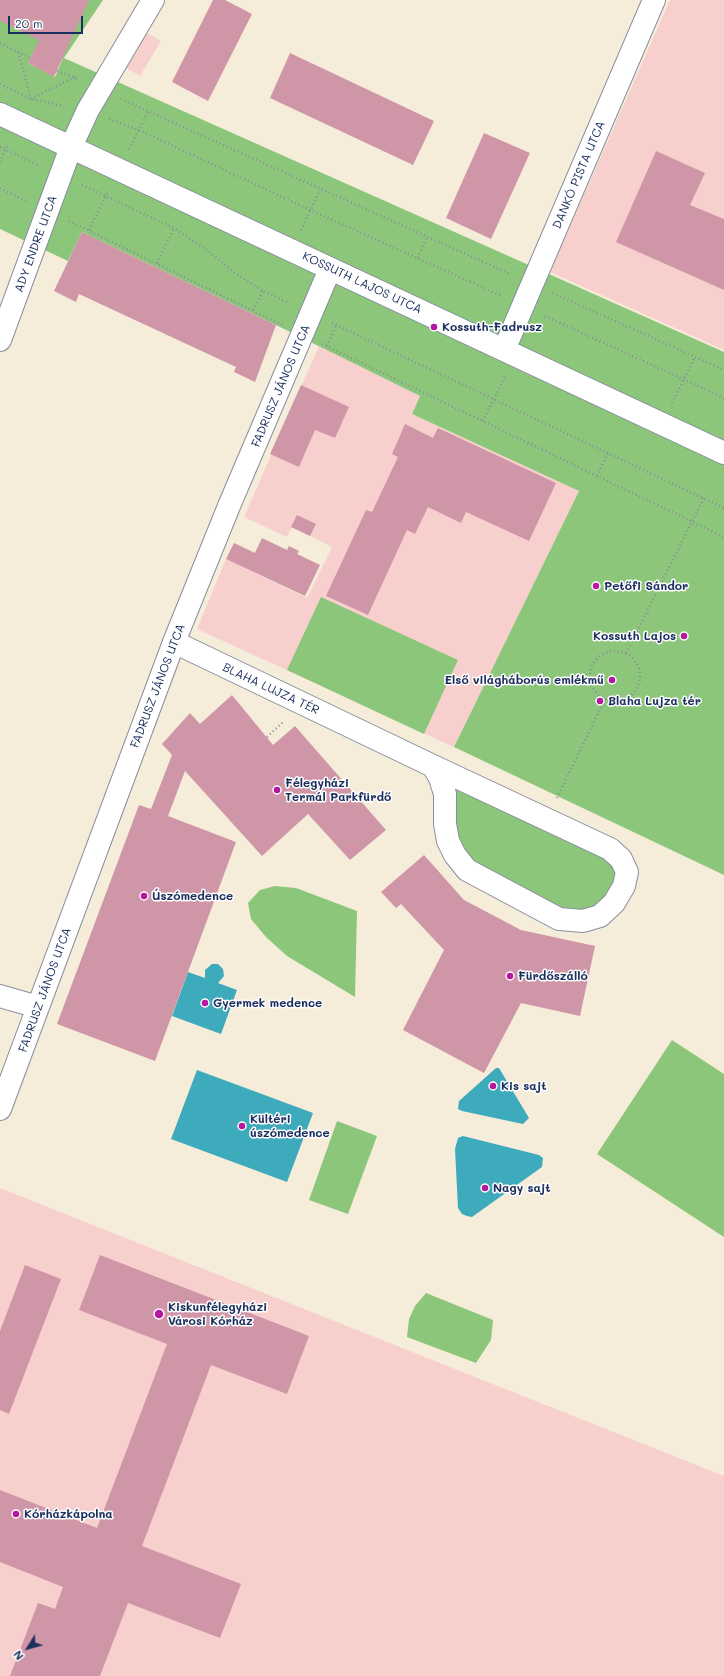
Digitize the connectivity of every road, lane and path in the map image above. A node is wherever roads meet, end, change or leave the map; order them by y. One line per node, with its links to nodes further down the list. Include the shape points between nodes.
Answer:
1 (153, 0): 8 (street, ADY ENDRE UTCA)
2 (654, 0): 23 (street, DANKÓ PISTA UTCA)
3 (0, 43): 4 (path)
4 (18, 52): 5 (path); 7 (path, via 31,99)
5 (30, 58)
6 (57, 71): 7 (path)
7 (75, 77): 8 (path)
8 (99, 89): 12 (street, ADY ENDRE UTCA); 15 (path)
9 (0, 114): 12 (street, KOSSUTH LAJOS UTCA)
10 (139, 130): 16 (path)
11 (0, 147): 13 (path)
12 (72, 147): 13 (street, ADY ENDRE UTCA); 22 (street, KOSSUTH LAJOS UTCA)
13 (61, 176): 17 (street, ADY ENDRE UTCA); 18 (path)
14 (0, 188): 17 (path)
15 (320, 190): 16 (path); 19 (path)
16 (310, 210): 20 (path)
17 (48, 212): 21 (path); 30 (street, ADY ENDRE UTCA)
18 (174, 228): 21 (path); 24 (path)
19 (427, 237): 20 (path); 23 (path)
20 (418, 258): 25 (path)
21 (157, 263): 26 (path)
22 (330, 269): 27 (street, FADRUSZ JÁNOS UTCA); 32 (street, KOSSUTH LAJOS UTCA)
23 (532, 284): 25 (street, DANKÓ PISTA UTCA); 33 (path)
24 (263, 291): 26 (path); 27 (path)
25 (523, 305): 32 (street, DANKÓ PISTA UTCA); 35 (path)
26 (253, 310): 29 (path)
27 (312, 314): 28 (path); 29 (street, FADRUSZ JÁNOS UTCA)
28 (336, 325): 31 (path); 38 (path)
29 (302, 335): 31 (path); 45 (street, FADRUSZ JÁNOS UTCA)
30 (0, 340)
31 (326, 346): 40 (path)
32 (504, 350): 37 (street, KOSSUTH LAJOS UTCA)
33 (695, 357): 34 (path); 35 (path)
34 (724, 370)
35 (684, 380): 36 (path); 37 (path)
36 (724, 398)
37 (662, 424): 39 (street, KOSSUTH LAJOS UTCA)
38 (608, 453): 40 (path); 41 (path)
39 (724, 453)
40 (597, 476): 43 (path)
41 (704, 498): 42 (path); 43 (path)
42 (724, 508)
43 (692, 522): 44 (path); 46 (path)
44 (724, 537)
45 (174, 642): 48 (street, BLAHA LUJZA TÉR); 51 (street, FADRUSZ JÁNOS UTCA)
46 (626, 653): 47 (path, via 638,666 640,674 636,691 622,701 613,702); 47 (path, via 614,651 602,654 592,666 590,674 593,689)
47 (605, 699): 49 (path)
48 (433, 766): 49 (street, BLAHA LUJZA TÉR); 49 (street, BLAHA LUJZA TÉR, via 445,794 448,841 467,870 559,919 583,921 600,916 614,903 624,886 627,872 621,859 610,849)
49 (547, 819)
50 (0, 996): 51 (street)
51 (38, 1007): 52 (street, FADRUSZ JÁNOS UTCA)
52 (0, 1109)

